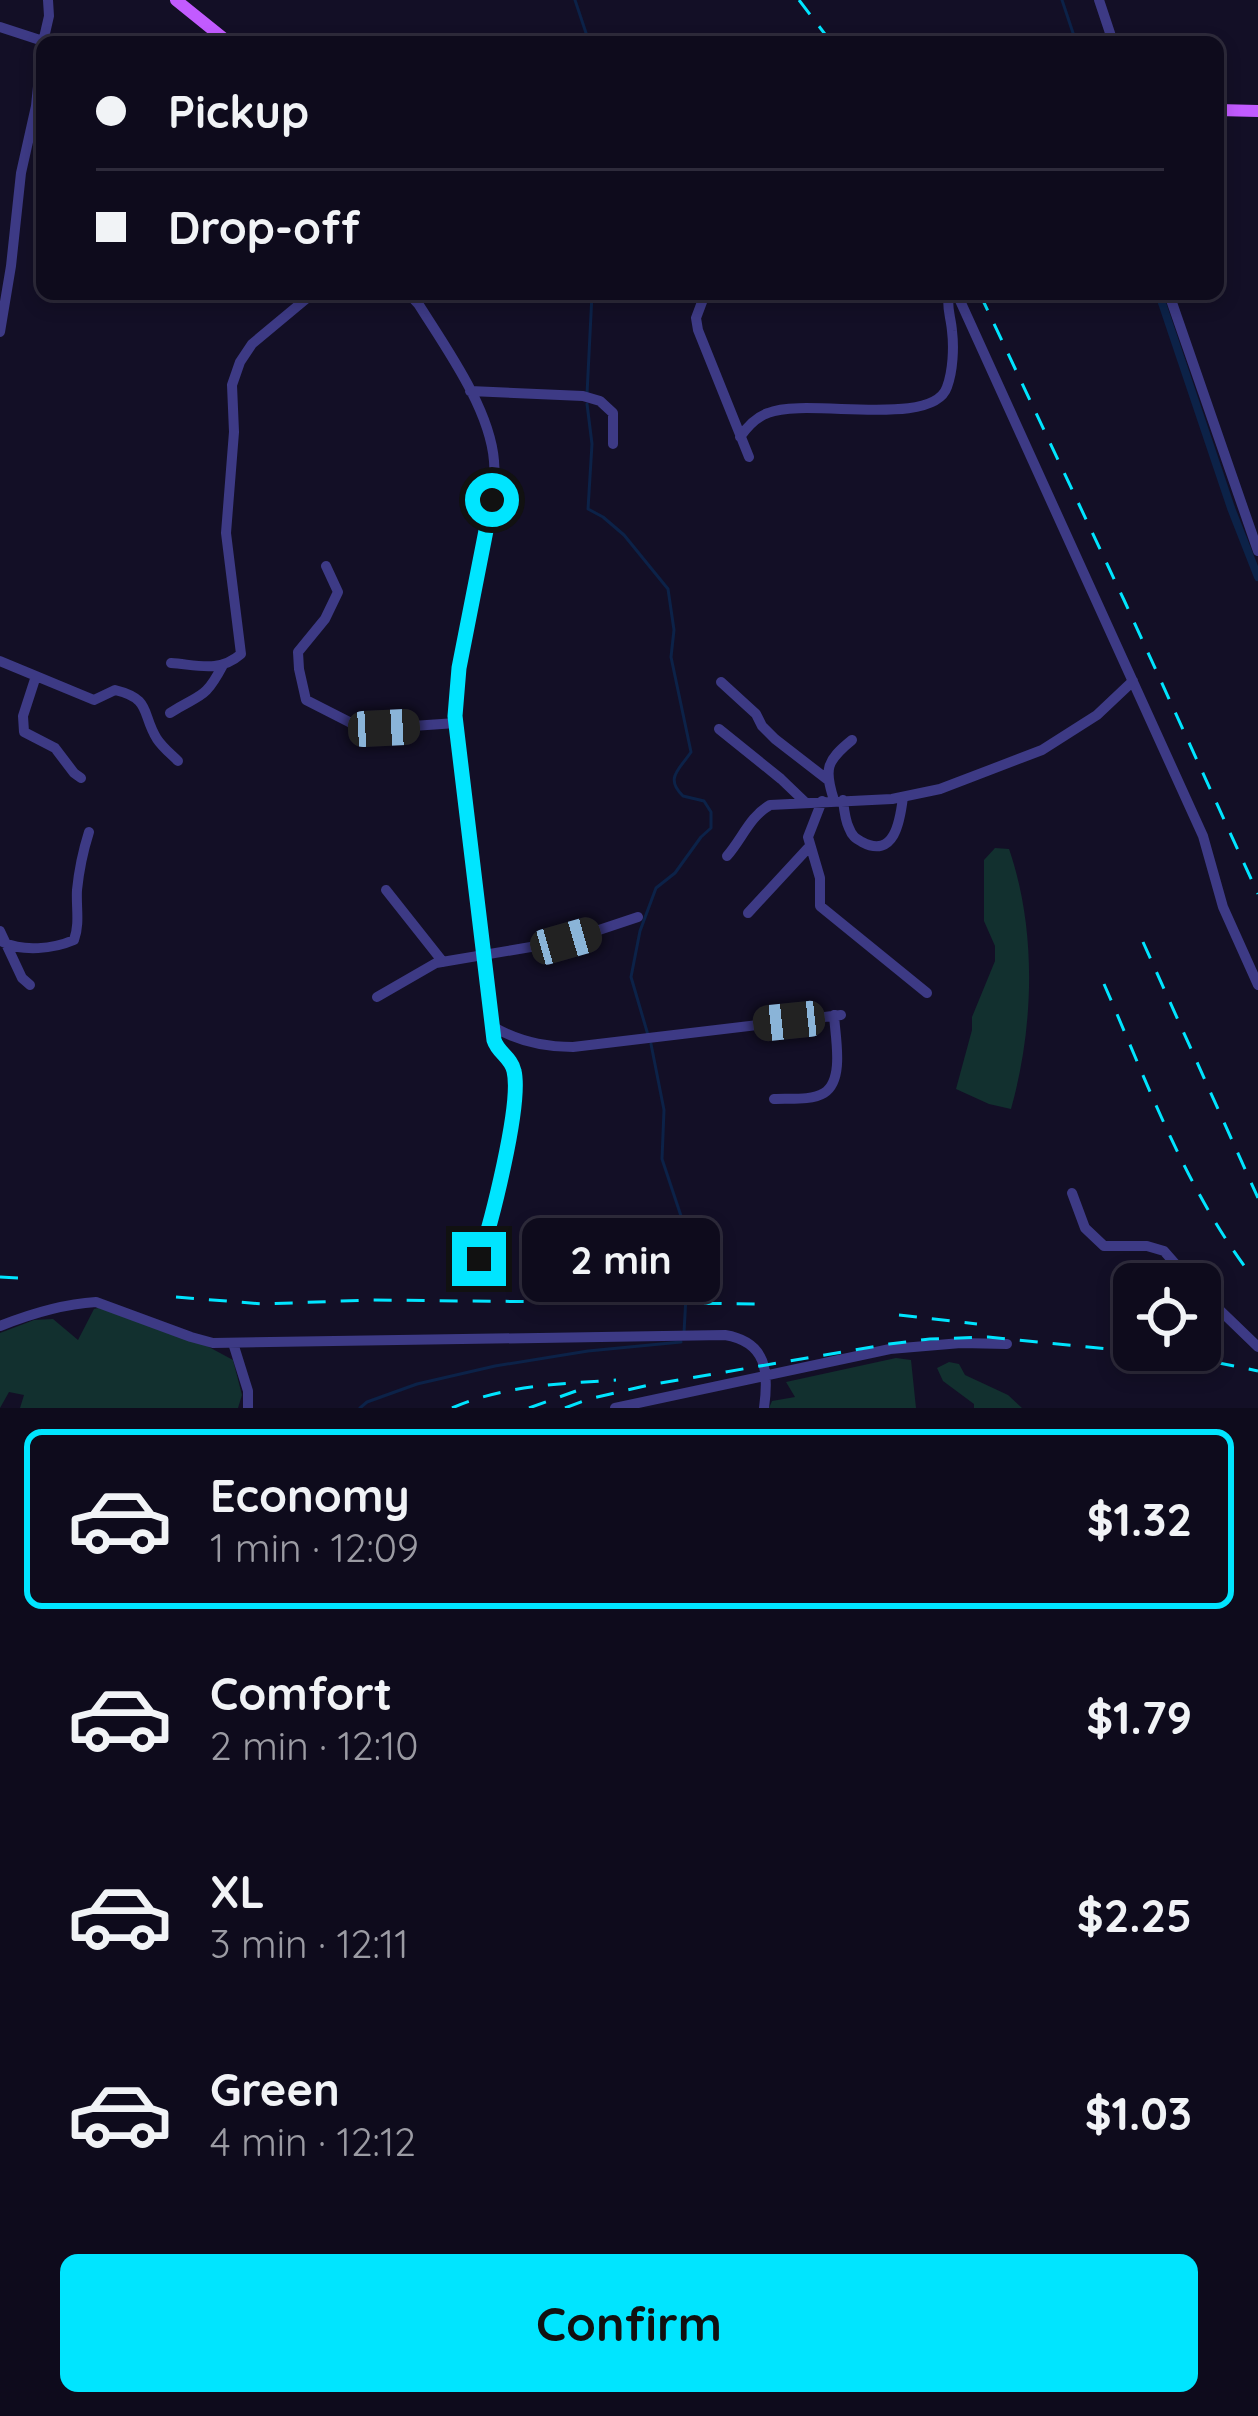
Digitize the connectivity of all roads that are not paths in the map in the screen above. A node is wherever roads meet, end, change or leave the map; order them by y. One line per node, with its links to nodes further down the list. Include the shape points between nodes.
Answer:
1 (48, 0): 5 (street)
2 (176, 0): 6 (main road)
3 (1100, 0): 7 (street)
4 (0, 27): 8 (street)
5 (45, 36)
6 (221, 36)
7 (1111, 36)
8 (36, 40)
9 (36, 106): 18 (street)
10 (1224, 110): 11 (main road)
11 (1258, 111)
12 (304, 300): 27 (street, via 252,344 232,385 226,533 242,643 241,654)
13 (413, 300): 19 (street)
14 (703, 300): 20 (street, via 698,330)
15 (947, 300): 20 (street, via 951,365 938,400 906,409 774,411)
16 (956, 300): 29 (street)
17 (1171, 300): 23 (street)
18 (0, 332)
19 (470, 391): 21 (street, via 587,396 614,413); 32 (street, via 494,458)
20 (740, 437): 22 (street)
21 (613, 444)
22 (749, 457)
23 (1258, 551)
24 (326, 566): 32 (street, via 338,592 298,652 306,700 359,727)
25 (0, 661): 28 (street)
26 (171, 663): 27 (street)
27 (223, 665): 31 (street, via 211,689)
28 (35, 676): 35 (street, via 94,700 115,690 138,699); 36 (street, via 22,728 55,748)
29 (1133, 681): 38 (street, via 1042,751); 51 (street)
30 (721, 682): 37 (street)
31 (170, 713)
32 (456, 723): 48 (street)
33 (719, 729): 40 (street)
34 (852, 740): 37 (street, via 831,761)
35 (178, 761)
36 (81, 778)
37 (828, 779): 39 (street)
38 (903, 797): 39 (street); 39 (street, via 897,831 877,848 850,833)
39 (833, 800): 40 (street); 42 (street)
40 (805, 802): 43 (street, via 763,808)
41 (88, 832): 47 (street, via 74,940 30,948)
42 (810, 846): 45 (street); 52 (street, via 820,906)
43 (728, 856)
44 (386, 890): 49 (street)
45 (748, 913)
46 (638, 917): 48 (street)
47 (2, 937): 50 (street)
48 (484, 956): 49 (street); 54 (street)
49 (442, 962): 53 (street)
50 (30, 985)
51 (1258, 985)
52 (927, 993)
53 (377, 997)
54 (492, 1026): 55 (street, via 548,1047 573,1047 838,1015 830,1087); 57 (street, via 496,1049 515,1074 514,1113)
55 (774, 1099)
56 (1072, 1193): 58 (street, via 1085,1228 1104,1246 1148,1246)
57 (479, 1259)
58 (1175, 1263)
59 (1221, 1311): 63 (street)
60 (0, 1326): 61 (street, via 96,1302 191,1337)
61 (233, 1343): 64 (street, via 725,1335 758,1353); 65 (street)
62 (1007, 1345): 64 (street, via 890,1349)
63 (1258, 1347)
64 (766, 1375): 66 (street); 67 (street)
65 (248, 1408)
66 (615, 1408)
67 (764, 1408)

